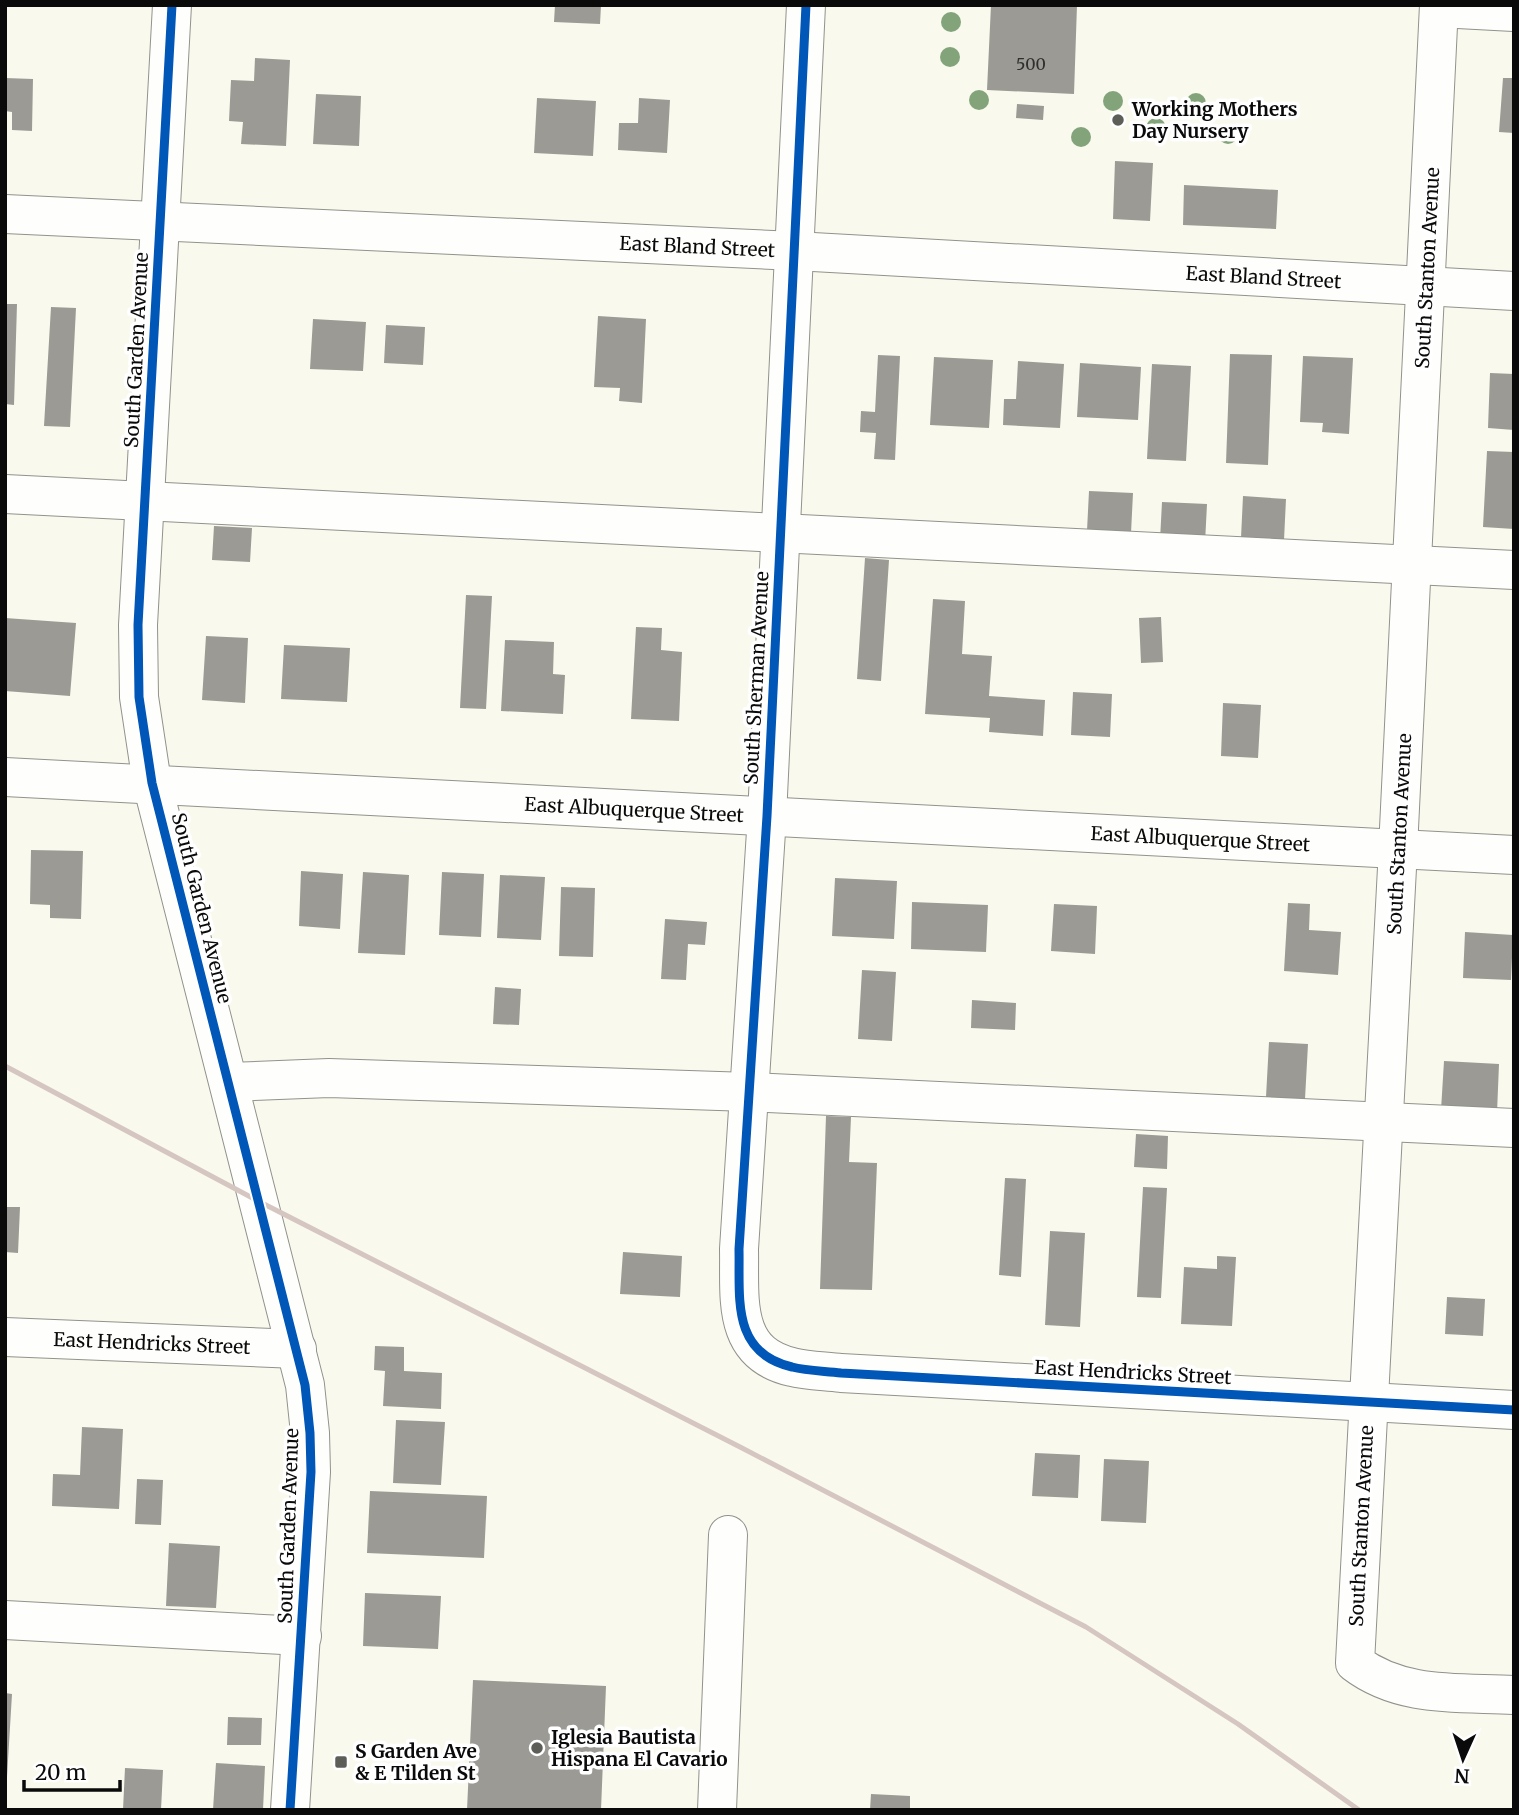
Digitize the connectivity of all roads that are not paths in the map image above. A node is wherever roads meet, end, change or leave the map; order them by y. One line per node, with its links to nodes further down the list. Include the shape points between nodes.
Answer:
1 (172, 5): 6 (street, South Garden Avenue)
2 (806, 5): 7 (street, South Sherman Avenue)
3 (1439, 7): 4 (street); 8 (street, South Stanton Avenue)
4 (1514, 12)
5 (5, 214): 6 (street, East Bland Street)
6 (161, 222): 7 (street, East Bland Street); 11 (street, South Garden Avenue)
7 (795, 251): 8 (street, East Bland Street); 12 (street, South Sherman Avenue)
8 (1427, 287): 9 (street, East Bland Street); 13 (street, South Stanton Avenue)
9 (1514, 291)
10 (5, 494): 11 (street)
11 (145, 502): 12 (street); 16 (street, South Garden Avenue, via 138,673)
12 (781, 532): 13 (street); 17 (street, South Sherman Avenue)
13 (1413, 565): 14 (street); 18 (street, South Stanton Avenue)
14 (1514, 570)
15 (5, 777): 16 (street, East Albuquerque Street)
16 (152, 783): 17 (street, East Albuquerque Street); 20 (street, South Garden Avenue)
17 (766, 816): 18 (street, East Albuquerque Street); 21 (street, South Sherman Avenue)
18 (1398, 849): 19 (street, East Albuquerque Street); 22 (street, South Stanton Avenue)
19 (1514, 855)
20 (229, 1082): 21 (street, via 342,1078); 26 (street, South Garden Avenue)
21 (749, 1092): 22 (street); 25 (street, South Sherman Avenue, via 740,1304 743,1326)
22 (1383, 1122): 23 (street); 27 (street, South Stanton Avenue)
23 (1514, 1128)
24 (5, 1337): 26 (street, East Hendricks Street)
25 (755, 1348): 27 (street, East Hendricks Street, via 790,1367 841,1373)
26 (297, 1349): 31 (street, South Garden Avenue, via 310,1433)
27 (1367, 1403): 28 (street, East Hendricks Street); 32 (street, South Stanton Avenue, via 1355,1663 1370,1675 1413,1689)
28 (1514, 1410)
29 (727, 1535): 34 (street)
30 (5, 1620): 31 (street)
31 (302, 1636): 33 (street, South Garden Avenue)
32 (1514, 1695)
33 (290, 1810)
34 (717, 1810)

